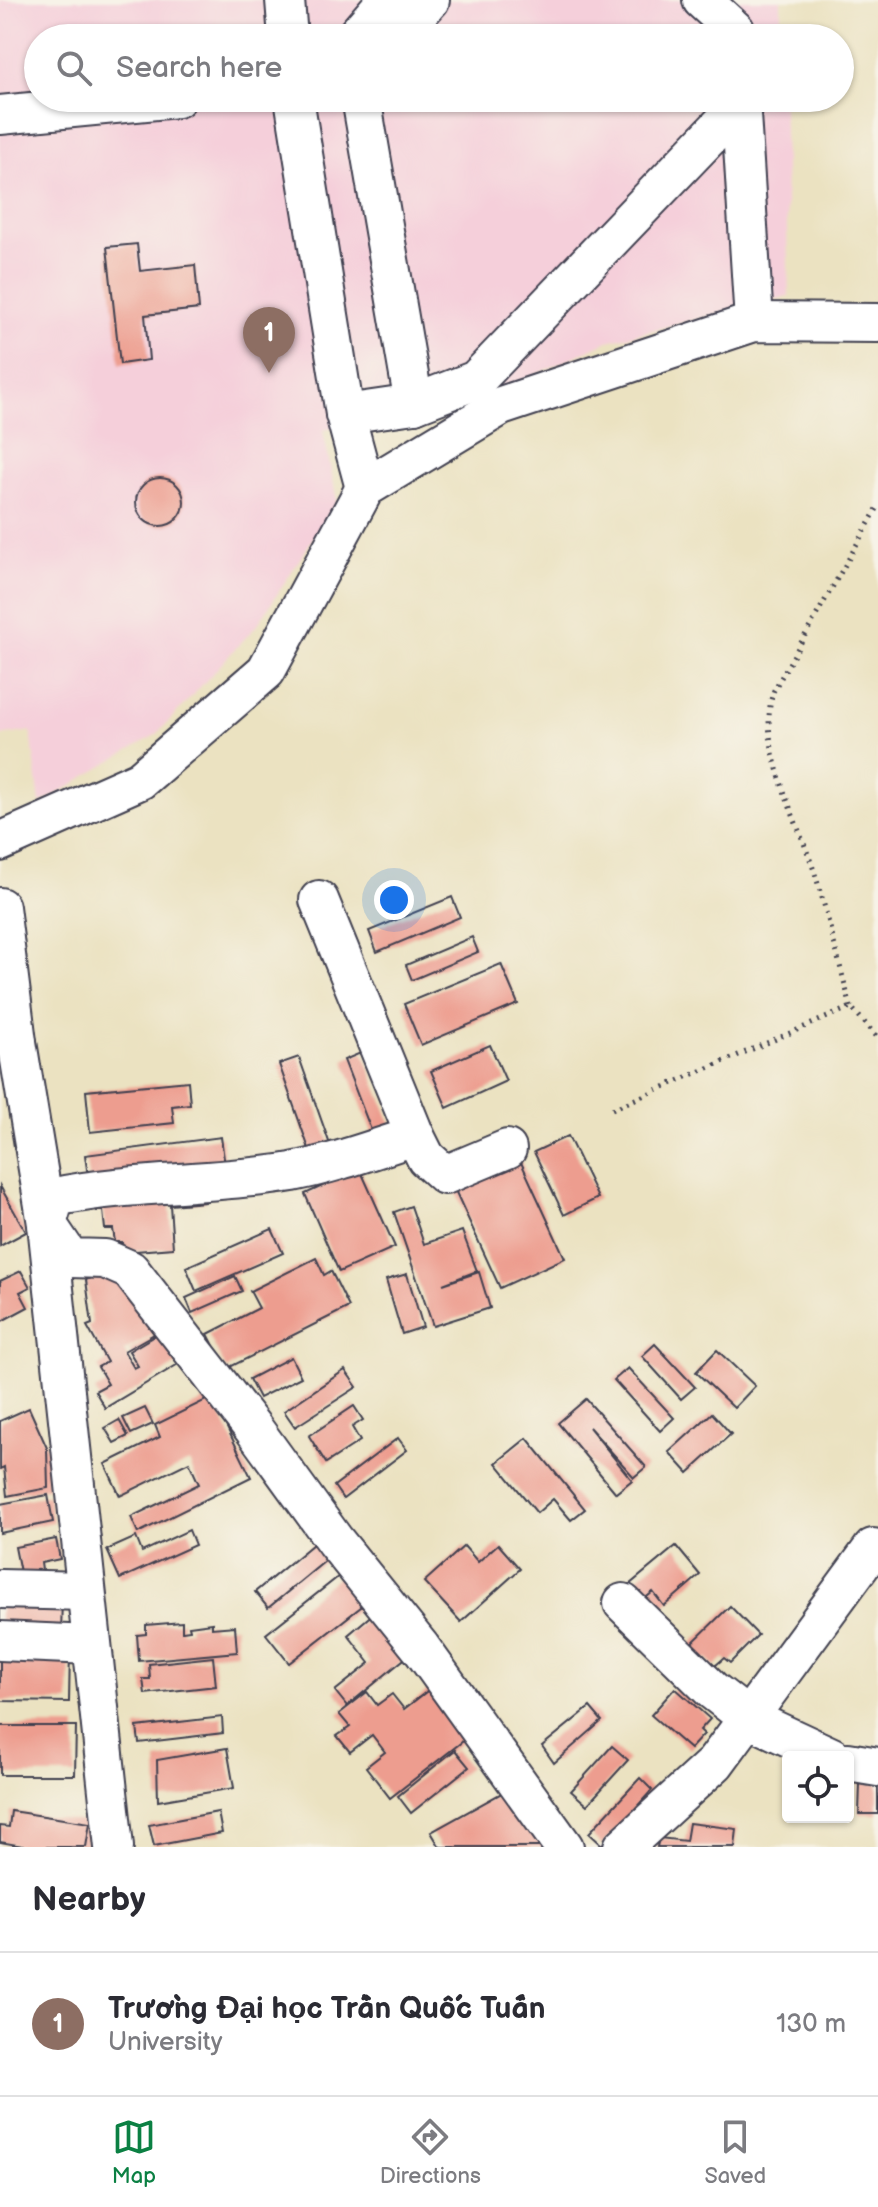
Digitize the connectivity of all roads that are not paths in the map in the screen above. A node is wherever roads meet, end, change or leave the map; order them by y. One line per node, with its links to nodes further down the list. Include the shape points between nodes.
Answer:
1 (285, 0): 6 (street)
2 (387, 0): 7 (street)
3 (430, 0): 8 (street)
4 (702, 0): 5 (street)
5 (735, 23)
6 (287, 24)
7 (355, 24)
8 (409, 24)
9 (31, 112): 14 (street)
10 (296, 112): 18 (street)
11 (363, 112): 17 (street)
12 (730, 112): 17 (street, via 476,380)
13 (741, 112): 15 (street)
14 (0, 115)
15 (754, 322): 16 (street); 19 (street, via 501,406)
16 (878, 323)
17 (414, 404): 18 (street)
18 (345, 414): 19 (street)
19 (365, 488): 20 (street, via 266,671 140,780)
20 (0, 842)
21 (319, 900): 24 (street)
22 (0, 907): 23 (street)
23 (8, 1039): 26 (street)
24 (415, 1136): 25 (street, via 426,1158 445,1175); 26 (street, via 290,1172 55,1197)
25 (507, 1149)
26 (47, 1224): 29 (street); 38 (street, via 70,1258 105,1259 130,1270 421,1648)
27 (873, 1548): 33 (street)
28 (0, 1589): 29 (street)
29 (86, 1591): 32 (street)
30 (623, 1603): 33 (street)
31 (0, 1641): 32 (street)
32 (91, 1645): 37 (street)
33 (748, 1718): 34 (street); 39 (street, via 715,1763)
34 (819, 1751)
35 (854, 1763): 36 (street)
36 (878, 1767)
37 (114, 1847)
38 (564, 1847)
39 (623, 1847)

